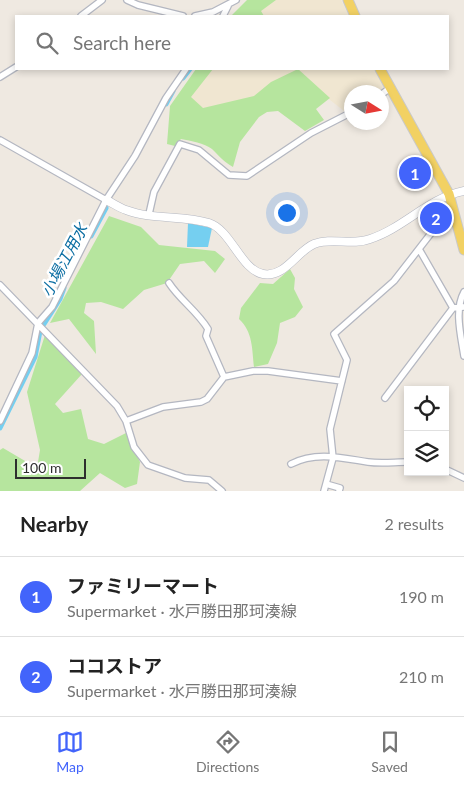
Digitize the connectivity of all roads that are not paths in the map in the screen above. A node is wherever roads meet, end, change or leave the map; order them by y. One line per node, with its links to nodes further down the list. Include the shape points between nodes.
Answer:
1 (102, 0): 6 (street)
2 (127, 0): 7 (street)
3 (236, 0): 5 (street)
4 (348, 0): 10 (main road)
5 (228, 6): 8 (street); 9 (street)
6 (82, 15)
7 (179, 15)
8 (198, 15)
9 (224, 15)
10 (355, 15)
11 (15, 68): 14 (street)
12 (185, 70): 20 (street)
13 (381, 70): 15 (main road)
14 (0, 77)
15 (390, 88): 19 (main road)
16 (344, 116): 21 (street, via 310,134 247,176 229,175 199,150 180,144 154,192)
17 (0, 140): 20 (street)
18 (464, 191): 19 (street)
19 (449, 194): 21 (street, via 370,239 314,244 269,275 255,270 214,226); 22 (main road)
20 (106, 200): 21 (street, via 126,210); 29 (street, via 52,307)
21 (149, 214)
22 (456, 217): 23 (street, via 432,232); 24 (main road)
23 (419, 249): 28 (street); 32 (street, via 394,282 334,334 347,360)
24 (464, 250)
25 (169, 283): 31 (street, via 208,329 206,336)
26 (0, 285): 29 (street)
27 (464, 292): 28 (street)
28 (459, 308): 30 (street); 33 (street)
29 (38, 323): 34 (street, via 32,353); 35 (street, via 117,406)
30 (464, 356)
31 (224, 377): 32 (street, via 268,371); 35 (street, via 201,402 163,407)
32 (342, 381): 36 (street, via 330,429)
33 (385, 398)
34 (0, 421)
35 (126, 421): 42 (street, via 134,447 148,465 185,478 209,480)
36 (333, 455): 37 (street, via 378,463); 38 (street); 41 (street)
37 (404, 462)
38 (291, 464)
39 (449, 470): 40 (street)
40 (464, 478)
41 (326, 484): 43 (street); 44 (street, via 340,488)
42 (222, 491)
43 (324, 491)
44 (339, 491)

